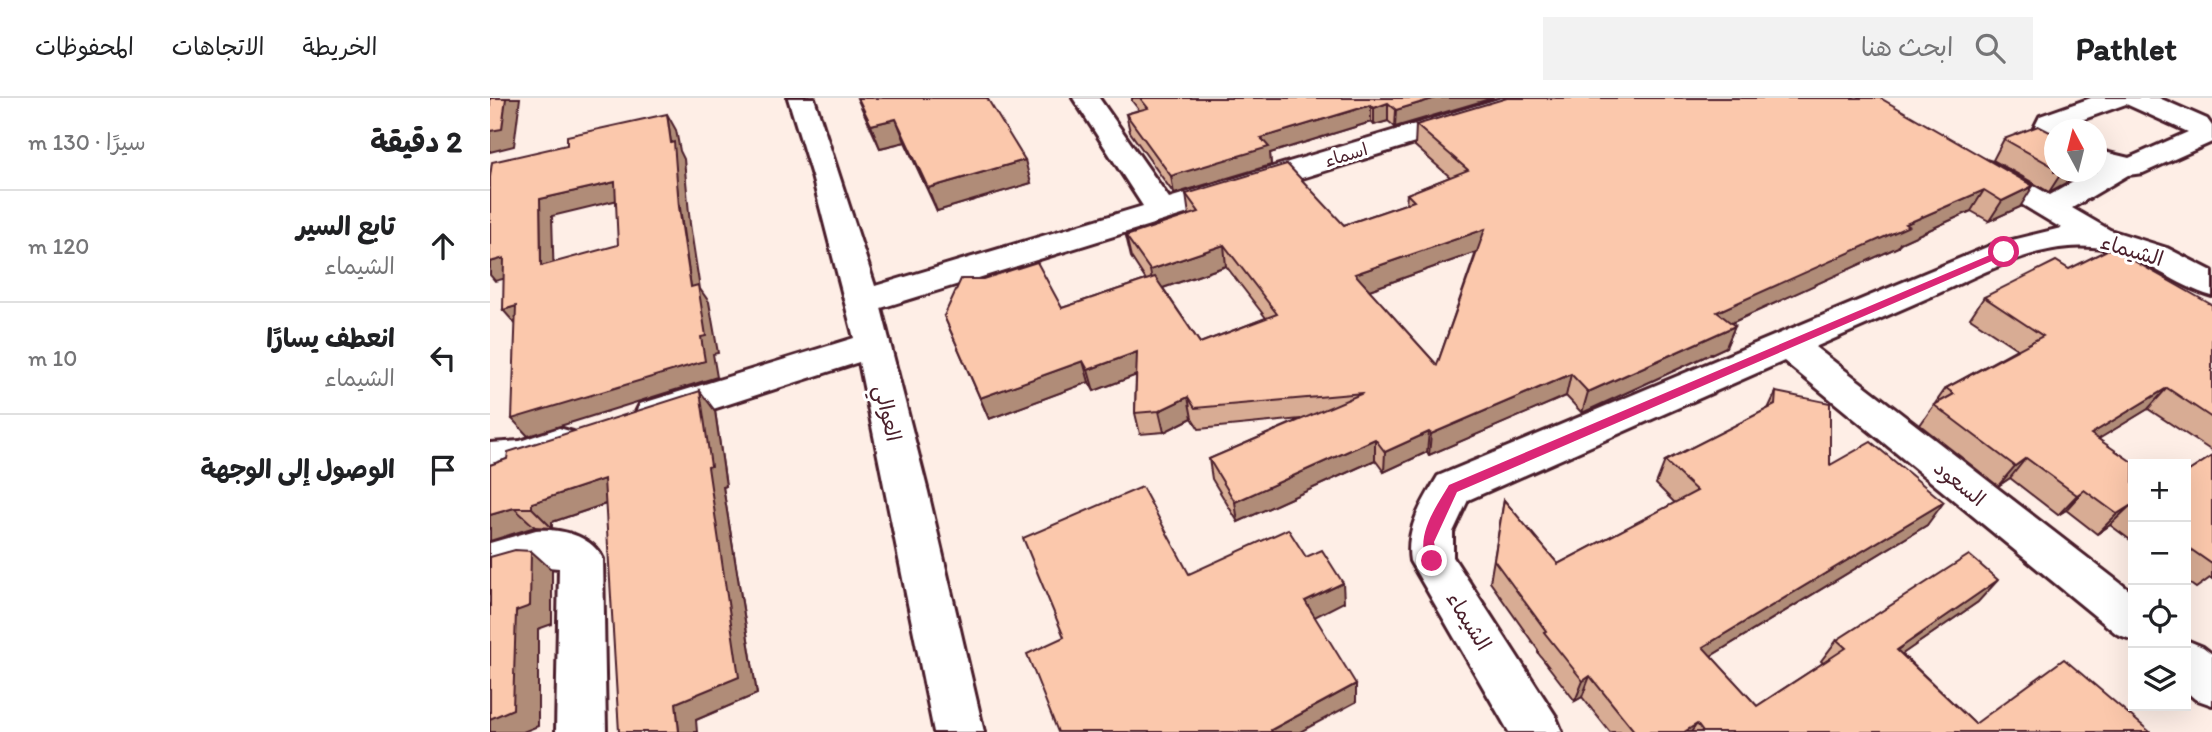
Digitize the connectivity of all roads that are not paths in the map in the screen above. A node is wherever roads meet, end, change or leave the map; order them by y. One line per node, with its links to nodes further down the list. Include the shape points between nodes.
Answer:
1 (801, 98): 13 (street, العوالي)
2 (1086, 98): 10 (street)
3 (1531, 98): 10 (street, اسماء)
4 (2117, 98): 6 (street)
5 (2136, 98): 8 (street, via 2197,125 2204,135 2137,165)
6 (2058, 119)
7 (1955, 153): 9 (street)
8 (2109, 163): 9 (street)
9 (2049, 208): 11 (street)
10 (1162, 211): 13 (street, اسماء)
11 (2099, 237): 12 (street, الشيماء, via 2163,256); 15 (street, الشيماء, via 2054,238 2004,252)
12 (2212, 285)
13 (864, 301): 14 (street, العوالي)
14 (873, 345): 16 (street, via 520,456); 22 (street, العوالي)
15 (1788, 345): 18 (street, السعود); 23 (street, الشيماء, via 1453,488 1427,542 1432,561)
16 (490, 459)
17 (490, 562): 21 (street, via 541,545 564,548 581,559)
18 (2128, 616)
19 (2191, 666): 20 (street)
20 (2212, 683)
21 (581, 732)
22 (959, 732)
23 (1537, 732)

